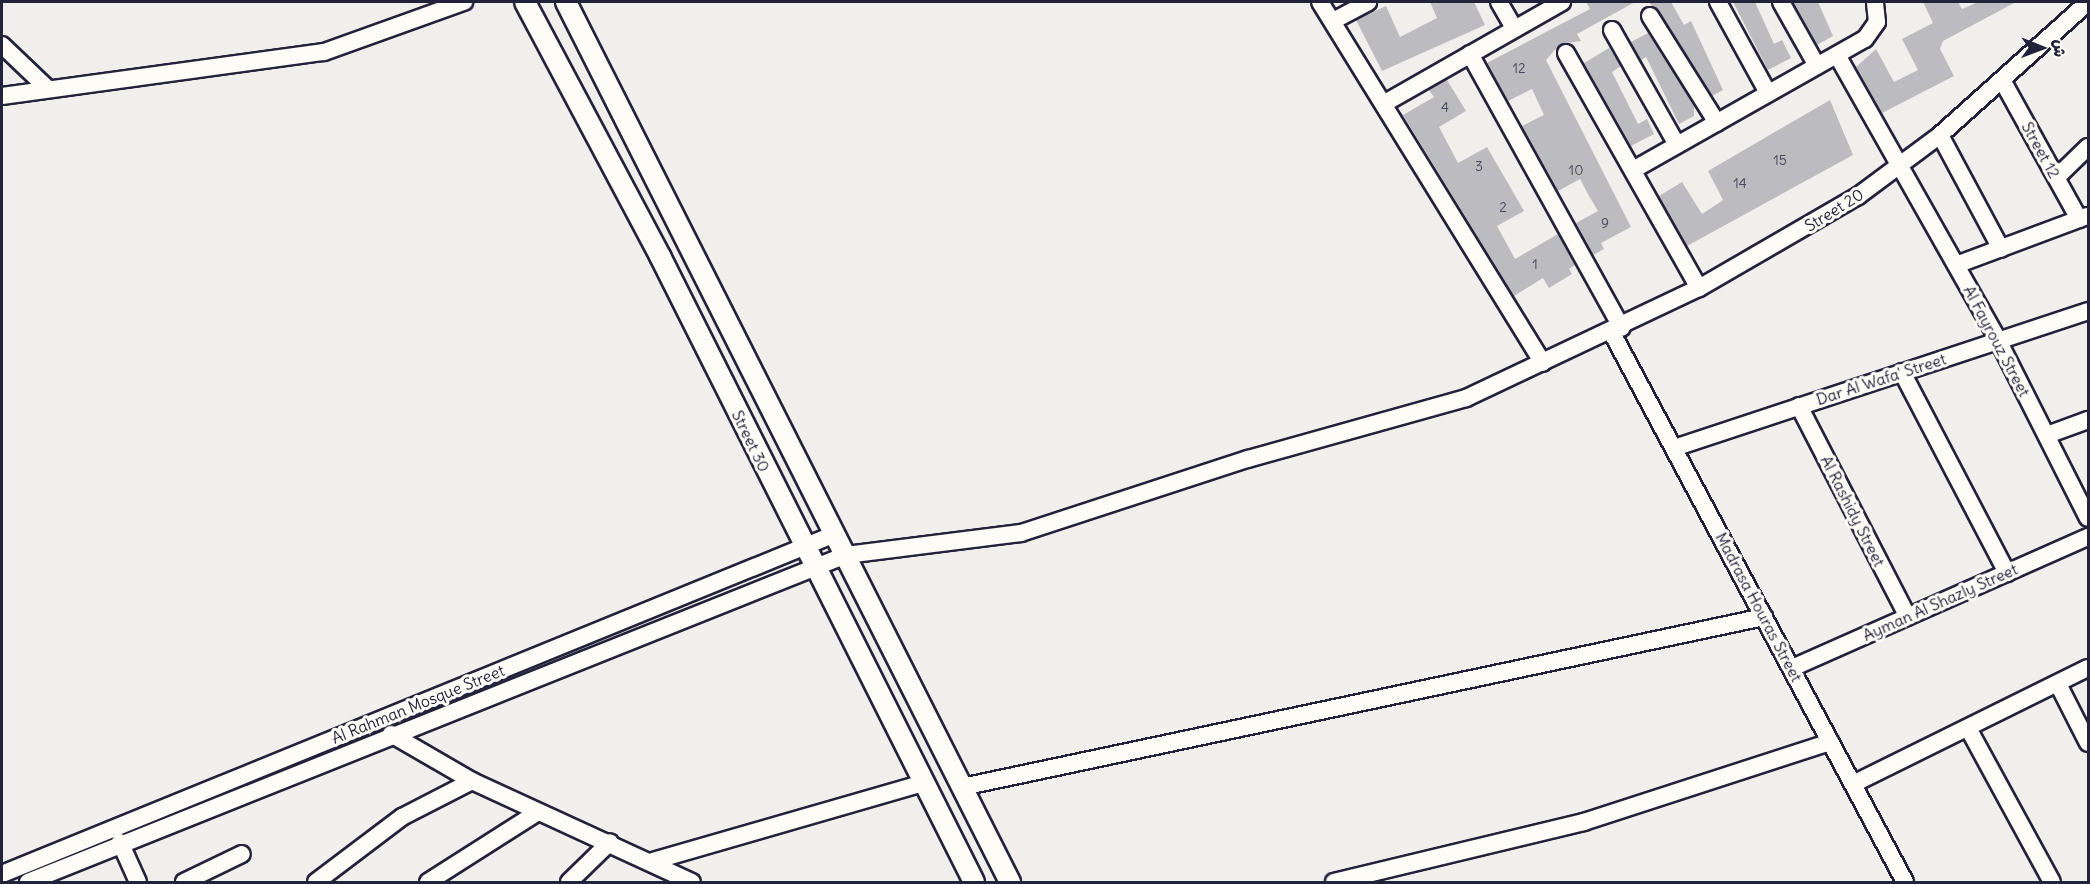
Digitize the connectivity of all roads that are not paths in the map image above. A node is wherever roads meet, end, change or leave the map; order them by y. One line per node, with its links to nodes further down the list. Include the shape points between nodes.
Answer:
1 (464, 2): 22 (street, via 324,52)
2 (525, 2): 49 (street, Street 30)
3 (566, 2): 47 (street, Street 30)
4 (1320, 2): 13 (street)
5 (1368, 2): 13 (street)
6 (1499, 2): 14 (street)
7 (1562, 2): 14 (street)
8 (1718, 2): 23 (street)
9 (1781, 2): 20 (street)
10 (1876, 2): 19 (street, via 1873,32)
11 (2080, 4): 21 (street, Street 20)
12 (1650, 16): 26 (street)
13 (1333, 21): 25 (street)
14 (1514, 28): 18 (street)
15 (1611, 30): 28 (street)
16 (2, 45): 22 (street)
17 (1566, 53): 31 (street)
18 (1470, 54): 25 (street); 38 (street, Madrasa Houras Street)
19 (1837, 55): 20 (street); 30 (street, Al Fayrouz Street)
20 (1818, 66): 23 (street)
21 (2002, 80): 27 (street, Street 20); 32 (street, Street 12)
22 (47, 88): 24 (street)
23 (1768, 93): 26 (street)
24 (2, 96)
25 (1385, 103): 40 (street)
26 (1717, 123): 28 (street)
27 (1940, 135): 30 (street, Street 20); 34 (street)
28 (1677, 145): 31 (street)
29 (2088, 147): 32 (street)
30 (1900, 167): 35 (street, Al Fayrouz Street); 36 (street, Street 20)
31 (1633, 170): 36 (street)
32 (2057, 177): 33 (street, Street 12)
33 (2084, 217): 34 (street)
34 (2001, 249): 35 (street)
35 (1956, 265): 39 (street, Al Fayrouz Street)
36 (1699, 288): 38 (street, Street 20)
37 (2088, 311): 39 (street, Dar Al Wafa' Street)
38 (1617, 330): 40 (street, Street 20); 45 (street, Madrasa Houras Street)
39 (1998, 340): 41 (street, Dar Al Wafa' Street); 44 (street, Al Fayrouz Street)
40 (1543, 363): 50 (street, Street 20, via 1418,414 1248,459 1021,533)
41 (1902, 372): 42 (street, Dar Al Wafa' Street); 52 (street)
42 (1799, 406): 45 (street, Dar Al Wafa' Street); 54 (street, Al Rashidy Street)
43 (2088, 420): 44 (street)
44 (2047, 435): 46 (street, Al Fayrouz Street)
45 (1674, 448): 53 (street, Madrasa Houras Street)
46 (2088, 518)
47 (835, 534): 49 (street, Al Rahman Mosque Street); 50 (street, Street 30)
48 (2088, 537): 52 (street, Ayman Al Shazly Street)
49 (804, 548): 51 (street, Street 30); 73 (street, Al Rahman Mosque Street)
50 (846, 555): 51 (street, Al Rahman Mosque Street); 58 (street, Street 30)
51 (814, 568): 59 (street, Street 30); 61 (street, Al Rahman Mosque Street)
52 (2007, 573): 54 (street, Ayman Al Shazly Street)
53 (1764, 617): 55 (street, Madrasa Houras Street); 67 (street)
54 (1908, 617): 55 (street, Ayman Al Shazly Street)
55 (1792, 668): 62 (street, Madrasa Houras Street)
56 (2088, 668): 57 (street)
57 (2058, 684): 60 (street); 63 (street)
58 (923, 710): 59 (street); 67 (street, Street 30)
59 (894, 725): 65 (street, Street 30)
60 (1968, 728): 66 (street); 85 (street)
61 (391, 734): 64 (street); 69 (street, Al Rahman Mosque Street)
62 (1830, 742): 66 (street, Madrasa Houras Street); 83 (street, via 1584,822)
63 (2088, 743)
64 (472, 781): 68 (street); 77 (street, via 402,818)
65 (923, 783): 72 (street); 81 (street, Street 30)
66 (1853, 784): 84 (street, Madrasa Houras Street)
67 (962, 787): 82 (street, Street 30)
68 (538, 812): 70 (street); 78 (street)
69 (120, 842): 74 (street, Al Rahman Mosque Street); 75 (street)
70 (610, 842): 72 (street); 79 (street)
71 (242, 854): 76 (street)
72 (653, 861): 80 (street)
73 (2, 874)
74 (27, 882)
75 (138, 882)
76 (184, 882)
77 (315, 882)
78 (428, 882)
79 (569, 882)
80 (692, 882)
81 (974, 882)
82 (1010, 882)
83 (1334, 882)
84 (1905, 882)
85 (2052, 882)

